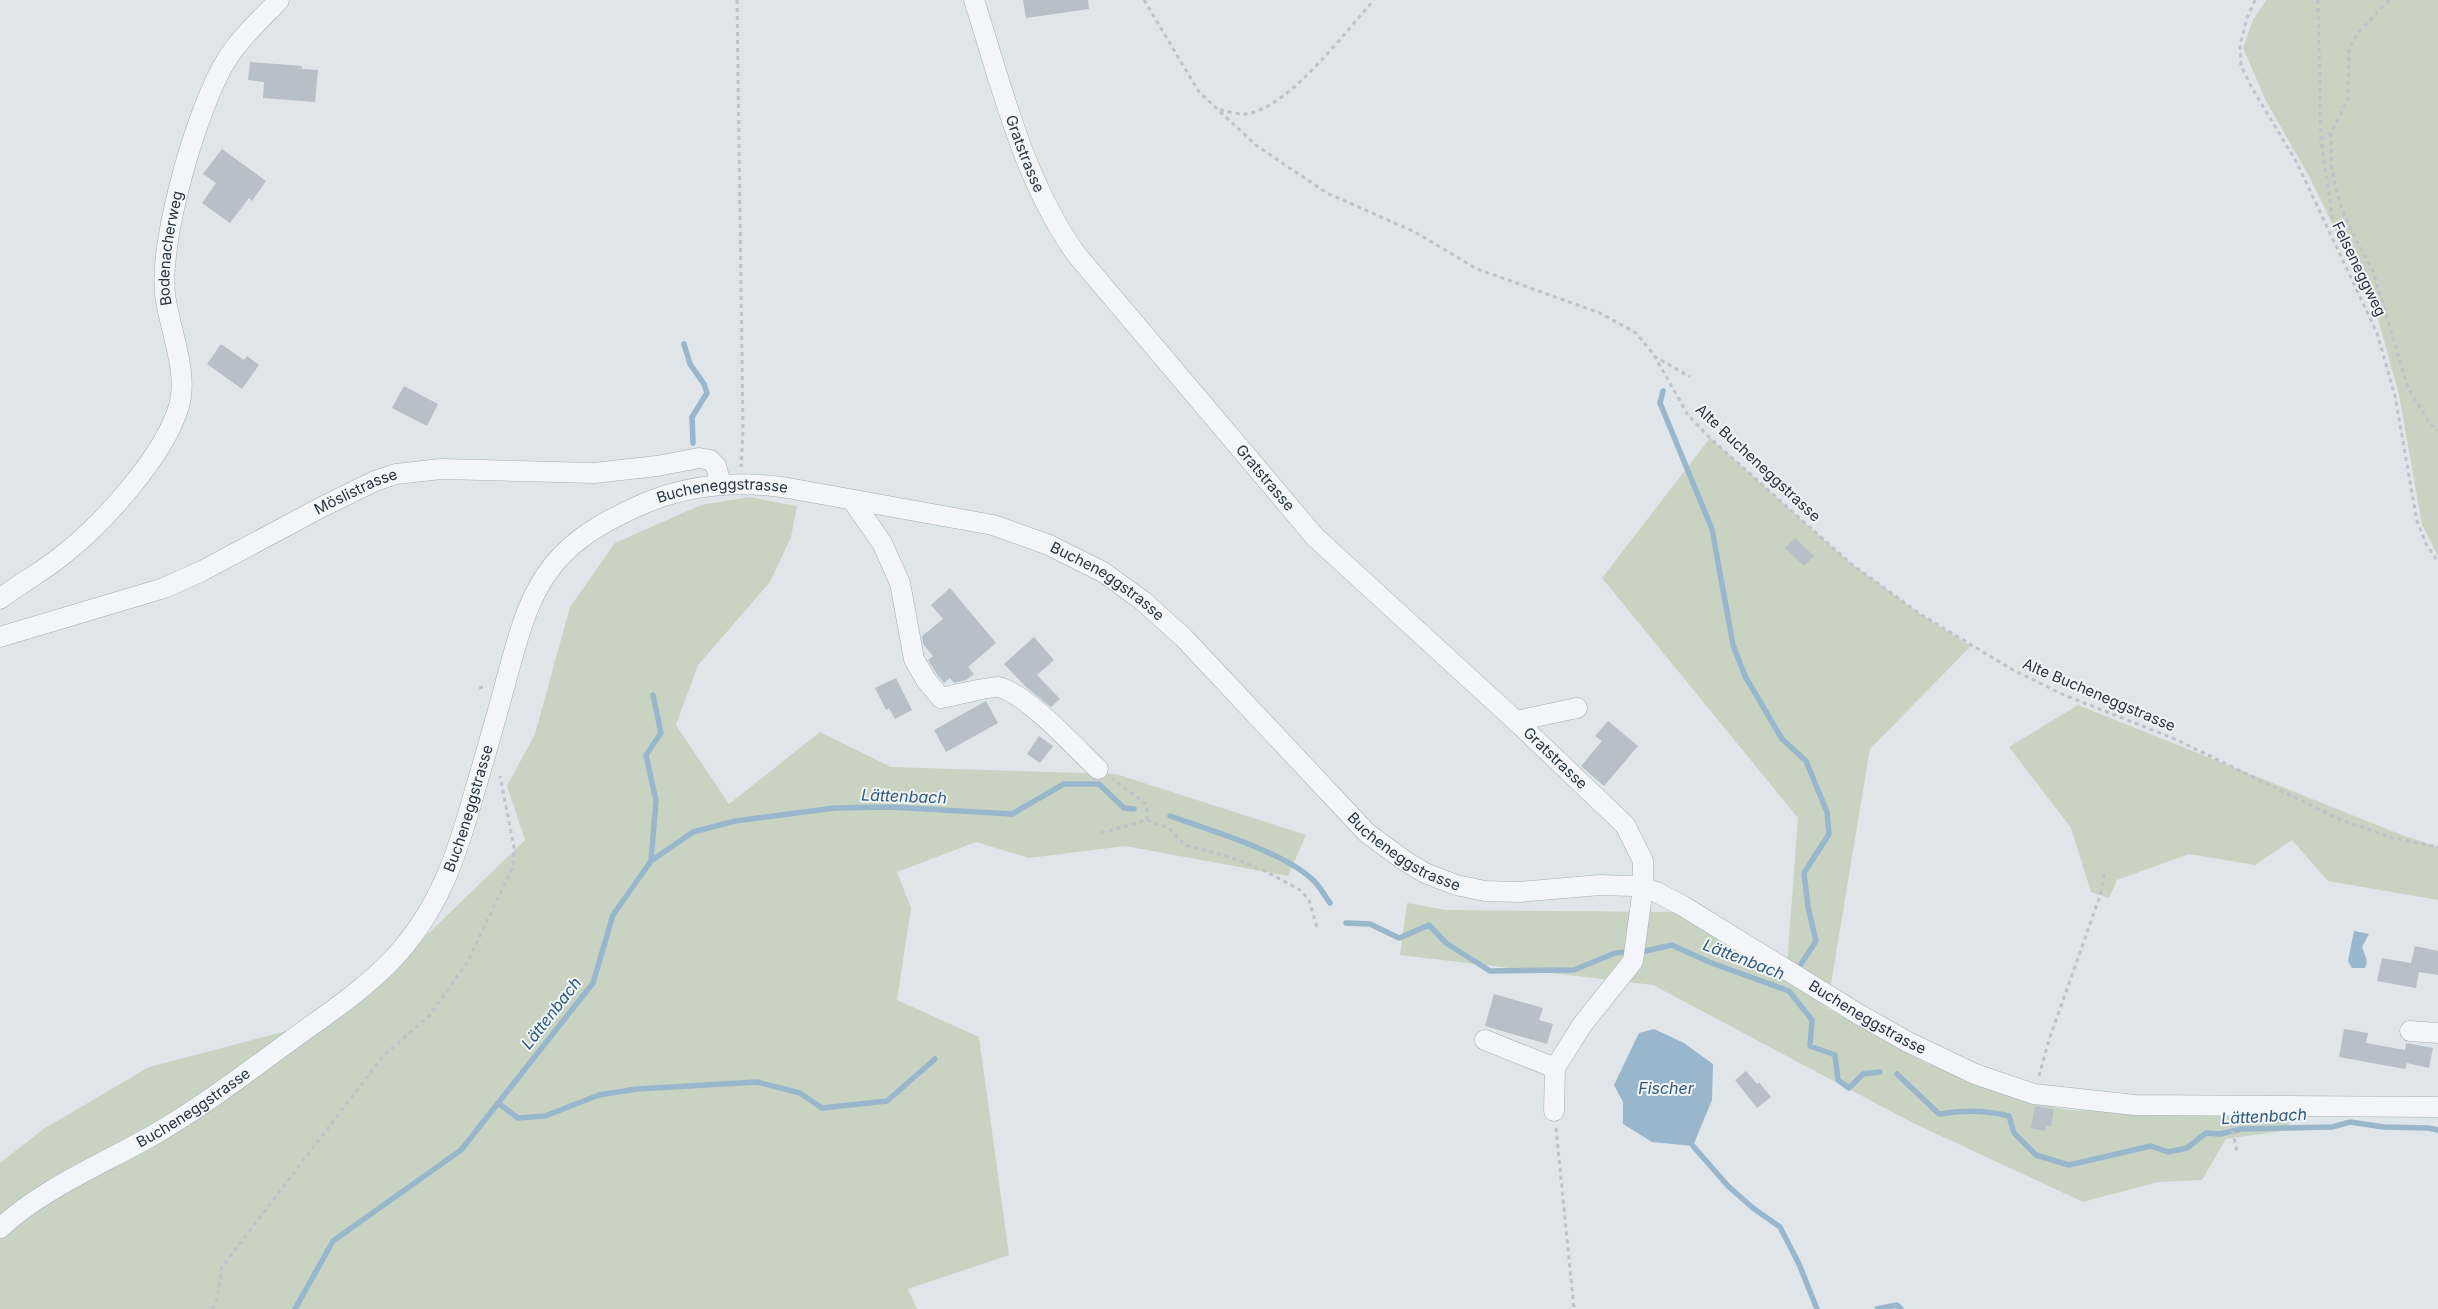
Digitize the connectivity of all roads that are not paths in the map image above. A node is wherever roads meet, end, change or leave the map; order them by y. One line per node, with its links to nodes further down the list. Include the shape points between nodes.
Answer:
1 (279, 0): 5 (street, Bodenacherweg, via 226,60 213,85 187,157 164,265 165,294 182,385 180,404 172,426 124,496 87,534)
2 (974, 0): 8 (street, Gratstrasse, via 1040,195 1076,254 1315,537)
3 (731, 484): 4 (street, Bucheneggstrasse, via 788,488); 6 (street, Möslistrasse, via 710,460 699,458 594,473 441,469 396,474 322,506 164,588); 17 (street, Bucheneggstrasse, via 673,493 617,515 575,542 551,567 522,626 451,869 427,914 391,961 360,988 205,1103 43,1196)
4 (852, 500): 9 (street, via 882,543 900,583 914,659 941,698 996,686 1020,696); 10 (street, Bucheneggstrasse, via 1012,530 1064,551 1116,581 1184,638 1354,821 1384,846 1425,872 1456,885 1486,891 1620,885)
5 (0, 599)
6 (0, 637)
7 (1577, 708): 8 (street)
8 (1516, 721): 10 (street, Gratstrasse, via 1625,826 1643,862)
9 (1098, 769)
10 (1642, 888): 14 (street, Gratstrasse, via 1633,961 1582,1025); 15 (street, Bucheneggstrasse, via 1669,898 1908,1042 1975,1074 2034,1094 2135,1105)
11 (2410, 1031): 12 (street)
12 (2438, 1033)
13 (1484, 1040): 14 (street)
14 (1555, 1068): 16 (street)
15 (2438, 1107)
16 (1554, 1111)
17 (0, 1228)

